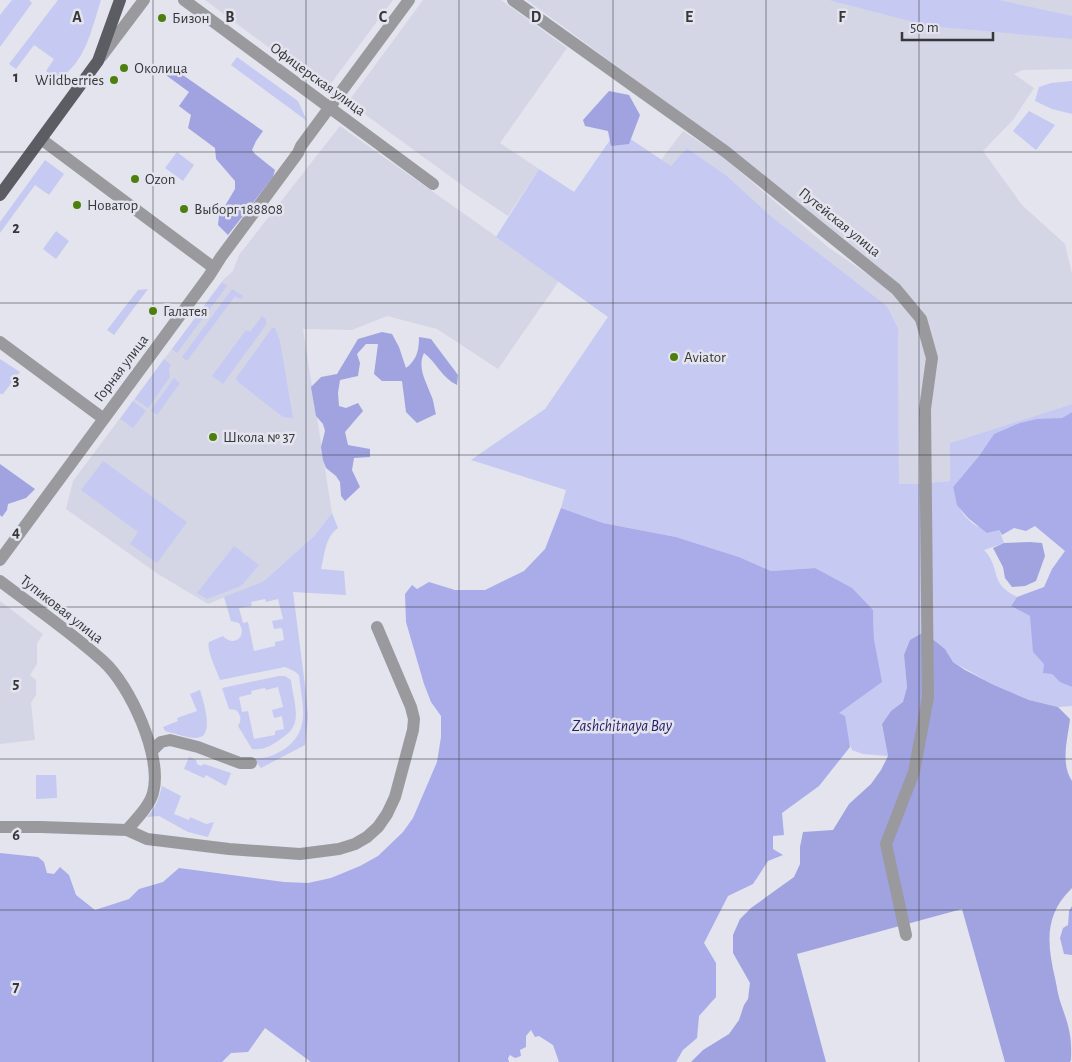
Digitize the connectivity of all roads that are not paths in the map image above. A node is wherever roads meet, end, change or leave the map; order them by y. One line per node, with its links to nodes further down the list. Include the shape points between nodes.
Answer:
1 (120, 0): 6 (main road)
2 (144, 0): 6 (street)
3 (184, 0): 7 (street, Офицерская улица)
4 (409, 0): 7 (street, Горная улица)
5 (513, 0): 21 (street, Путейская улица, via 726,152 896,289 921,319 932,358 925,409 928,697 914,772 886,844)
6 (98, 61): 8 (main road)
7 (329, 108): 9 (street, Офицерская улица); 11 (street, Горная улица)
8 (41, 139): 10 (main road); 11 (street)
9 (433, 184)
10 (0, 195)
11 (214, 268): 13 (street, Горная улица)
12 (0, 342): 13 (street)
13 (104, 419): 14 (street, Горная улица)
14 (0, 560)
15 (0, 581): 17 (street, Тупиковая улица, via 105,662 133,704)
16 (377, 627): 20 (street, via 414,719 392,806 367,837 339,849 300,854 148,839)
17 (152, 752): 18 (street, via 161,742 170,740 240,763); 20 (street, Тупиковая улица, via 155,782 152,795)
18 (251, 762)
19 (0, 827): 20 (street)
20 (127, 830)
21 (906, 935)

